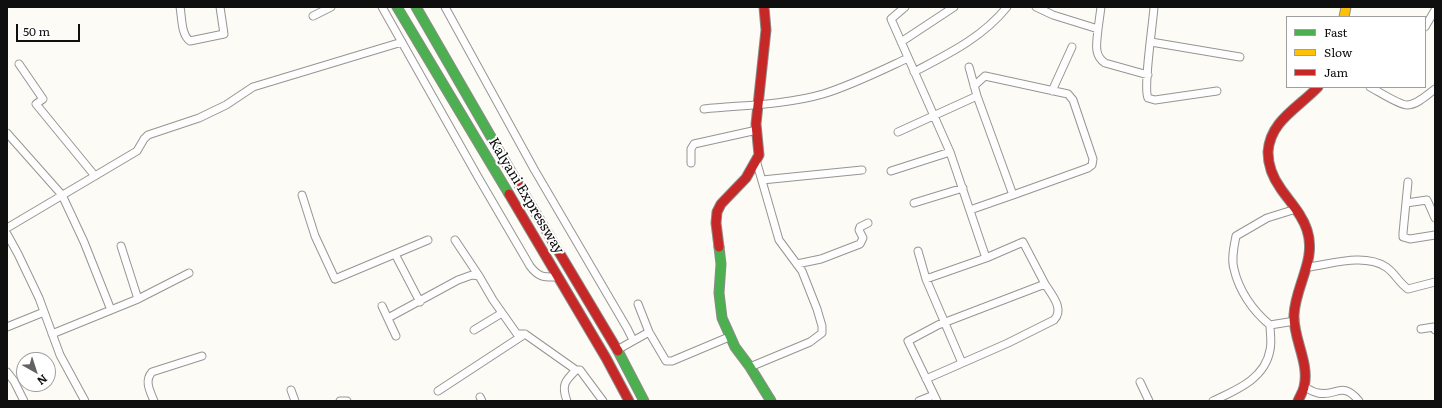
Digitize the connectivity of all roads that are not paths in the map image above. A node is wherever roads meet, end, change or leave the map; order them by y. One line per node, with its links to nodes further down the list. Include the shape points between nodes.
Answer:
1 (180, 7): 2 (street, via 184,30 190,41 224,34)
2 (220, 7)
3 (331, 7): 16 (street)
4 (382, 7): 19 (street)
5 (397, 7): 73 (main road, Kalyani Expressway)
6 (416, 7): 98 (main road, Kalyani Expressway)
7 (445, 7): 97 (street, via 534,169)
8 (764, 7): 36 (main road, via 766,30)
9 (905, 7): 20 (street, via 891,19)
10 (954, 7): 20 (street)
11 (1007, 7): 27 (street, via 978,36)
12 (1036, 7): 18 (street)
13 (1101, 7): 18 (street)
14 (1154, 7): 21 (street)
15 (1434, 8): 17 (street)
16 (313, 16)
17 (1426, 25)
18 (1098, 29): 28 (street, via 1096,51 1100,60)
19 (402, 42): 47 (street, via 253,88 234,101 199,118 148,135 137,151); 73 (street, via 530,266 542,276)
20 (901, 42): 24 (street)
21 (1151, 42): 23 (street); 28 (street)
22 (1072, 47): 33 (street)
23 (1240, 57)
24 (908, 58): 27 (street); 36 (street, via 857,82 822,94)
25 (19, 64): 47 (street, via 43,98 36,104)
26 (968, 68): 29 (street)
27 (914, 72): 38 (street)
28 (1148, 75): 34 (street, via 1147,95 1151,100)
29 (974, 86): 33 (street, via 985,76); 35 (street)
30 (1317, 88): 56 (main road, via 1277,125 1270,143 1268,156 1276,183)
31 (1372, 88): 32 (street, via 1401,104 1408,105 1419,101)
32 (1435, 89)
33 (1052, 91): 53 (street, via 1068,94 1074,100 1092,165)
34 (1217, 91)
35 (977, 96): 38 (street); 53 (street)
36 (759, 104): 37 (street); 39 (main road)
37 (704, 109)
38 (934, 116): 40 (street); 42 (street)
39 (757, 130): 43 (main road, via 759,155); 44 (street, via 694,144 691,149)
40 (898, 132)
41 (7, 133): 51 (street)
42 (950, 152): 46 (street); 50 (street)
43 (756, 160): 48 (street); 96 (main road, via 746,178 721,204 717,212 720,307)
44 (691, 163)
45 (862, 170): 48 (street)
46 (891, 171)
47 (95, 176): 51 (street)
48 (762, 180): 69 (street, via 780,240)
49 (1408, 182): 55 (street)
50 (963, 188): 54 (street); 57 (street)
51 (62, 195): 60 (street); 81 (street)
52 (302, 195): 67 (street, via 315,236 335,279)
53 (1013, 195): 57 (street)
54 (914, 203)
55 (1406, 203): 58 (street, via 1427,200); 62 (street, via 1404,237 1410,239)
56 (1296, 209): 70 (main road, via 1307,230 1310,250); 87 (street, via 1267,218 1236,236 1234,268 1244,295 1259,316)
57 (970, 210): 68 (street)
58 (1435, 218)
59 (868, 223): 69 (street, via 860,227 860,244 821,259)
60 (7, 228)
61 (7, 234): 82 (street)
62 (1435, 234)
63 (428, 240): 67 (street)
64 (455, 240): 72 (street)
65 (121, 246): 77 (street)
66 (918, 251): 74 (street)
67 (395, 254): 78 (street)
68 (986, 258): 74 (street); 76 (street, via 1023,242)
69 (797, 264): 101 (street, via 810,289 822,333 810,342)
70 (1308, 267): 75 (street, via 1358,260 1375,261 1388,268 1408,289); 85 (main road, via 1298,297)
71 (188, 273): 77 (street)
72 (479, 276): 78 (street, via 472,275 458,280); 83 (street)
73 (558, 277): 118 (main road, Kalyani Expressway)
74 (926, 279): 86 (street)
75 (1435, 282)
76 (1045, 284): 86 (street); 100 (street, via 1059,310 1054,320)
77 (138, 299): 81 (street)
78 (420, 302): 84 (street)
79 (638, 304): 92 (street)
80 (382, 306): 84 (street)
81 (111, 310): 93 (street)
82 (44, 312): 88 (street); 93 (street)
83 (502, 313): 90 (street); 94 (street, via 517,334)
84 (388, 318): 95 (street)
85 (1295, 321): 87 (street); 106 (main road, via 1304,364)
86 (944, 323): 100 (street); 104 (street, via 908,340)
87 (1270, 325): 123 (street, via 1270,350 1264,368 1251,381)
88 (7, 327)
89 (1421, 329): 91 (street, via 1434,327)
90 (474, 330)
91 (1435, 330)
92 (649, 332): 96 (street, via 662,358 668,362); 97 (street)
93 (52, 334): 111 (street, via 60,355)
94 (526, 334): 102 (street); 108 (street)
95 (396, 336)
96 (729, 337): 101 (main road)
97 (633, 340): 98 (street)
98 (617, 350): 119 (main road, Kalyani Expressway)
99 (202, 356): 112 (street, via 152,372 147,382)
100 (962, 363): 104 (street)
101 (750, 367): 120 (main road)
102 (576, 370): 116 (street, via 564,385); 117 (street, via 580,370)
103 (7, 372): 110 (street)
104 (926, 379): 109 (street)
105 (1140, 382): 122 (street)
106 (1304, 386): 124 (main road); 125 (street, via 1319,394 1347,391)
107 (291, 390): 113 (street)
108 (438, 391)
109 (935, 398): 121 (street)
110 (24, 401)
111 (86, 401)
112 (154, 401)
113 (296, 401)
114 (340, 401): 115 (street)
115 (347, 401)
116 (567, 401)
117 (603, 401)
118 (629, 401)
119 (644, 401)
120 (772, 401)
121 (919, 401)
122 (1149, 401)
123 (1212, 401)
124 (1298, 401)
125 (1359, 401)

